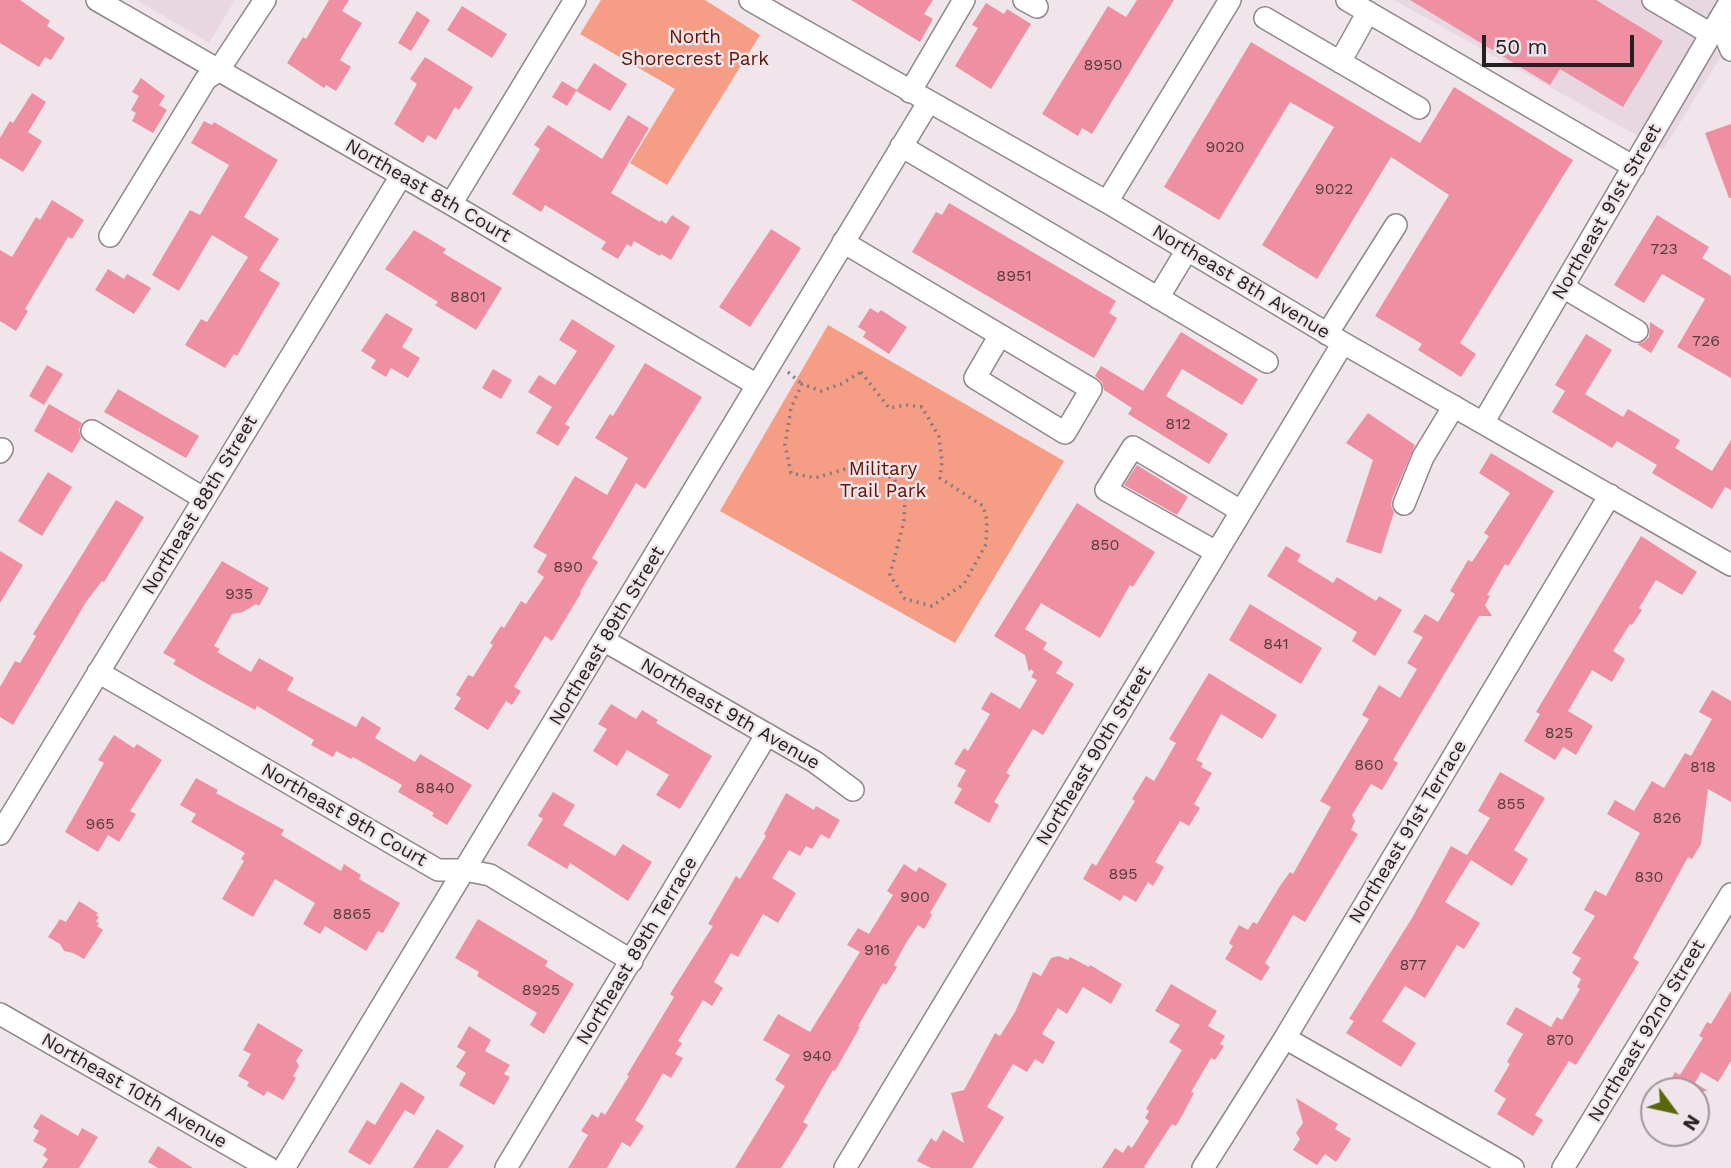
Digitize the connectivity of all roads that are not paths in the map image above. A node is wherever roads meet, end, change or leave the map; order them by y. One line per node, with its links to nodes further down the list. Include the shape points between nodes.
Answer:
1 (97, 0): 14 (street, Northeast 8th Court)
2 (265, 0): 14 (street)
3 (575, 0): 21 (street)
4 (750, 0): 15 (street, Northeast 8th Avenue)
5 (964, 0): 15 (street, Northeast 89th Street)
6 (1230, 0): 20 (street)
7 (1347, 0): 9 (street)
8 (1653, 0): 10 (street)
9 (1368, 12): 13 (street); 18 (street)
10 (1720, 12): 12 (street); 18 (street, Northeast 91st Street)
11 (1265, 18): 13 (street)
12 (1731, 50)
13 (1340, 62): 16 (street)
14 (218, 72): 19 (street, Northeast 8th Court); 23 (street, via 206,79)
15 (919, 97): 17 (street, Northeast 89th Street); 20 (street, Northeast 8th Avenue)
16 (1419, 108)
17 (901, 146): 24 (street, Northeast 89th Street); 27 (street)
18 (1634, 167): 26 (street, Northeast 91st Street)
19 (401, 176): 21 (street, Northeast 8th Court); 37 (street, Northeast 88th Street)
20 (1107, 202): 25 (street, Northeast 8th Avenue)
21 (452, 204): 32 (street, Northeast 8th Court)
22 (1396, 225): 30 (street, Northeast 90th Street)
23 (110, 236)
24 (843, 242): 29 (street); 32 (street, Northeast 89th Street)
25 (1187, 250): 27 (street); 30 (street, Northeast 8th Avenue)
26 (1563, 287): 28 (street); 34 (street, Northeast 91st Street)
27 (1158, 298): 31 (street)
28 (1637, 331)
29 (1000, 335): 29 (street, via 1091,389 1065,433 975,379)
30 (1335, 339): 33 (street, Northeast 8th Avenue); 39 (street, Northeast 90th Street)
31 (1266, 362)
32 (757, 385): 42 (street, Northeast 89th Street)
33 (1454, 406): 34 (street, Northeast 8th Avenue); 38 (street, via 1423,457)
34 (1483, 423): 36 (street, Northeast 8th Avenue)
35 (92, 431): 37 (street)
36 (1610, 495): 41 (street, Northeast 8th Avenue); 51 (street, Northeast 91st Terrace)
37 (203, 498): 43 (street, Northeast 88th Street)
38 (1404, 504)
39 (1241, 511): 40 (street, Northeast 90th Street); 40 (street, via 1133,447 1106,490)
40 (1216, 552): 55 (street, Northeast 90th Street)
41 (1731, 565)
42 (605, 641): 44 (street, Northeast 9th Avenue); 47 (street, Northeast 89th Street)
43 (98, 672): 46 (street, Northeast 88th Street); 47 (street, Northeast 9th Court, via 438,870)
44 (767, 734): 45 (street, Northeast 9th Avenue); 49 (street, Northeast 89th Terrace)
45 (853, 790)
46 (0, 834)
47 (465, 870): 49 (street, Northeast 9th Court, via 490,875); 53 (street, Northeast 89th Street)
48 (1731, 894): 58 (street, Northeast 92nd Street)
49 (632, 961): 54 (street, Northeast 89th Terrace)
50 (0, 1014): 52 (street, Northeast 10th Avenue)
51 (1285, 1038): 56 (street, Northeast 91st Terrace); 57 (street)
52 (269, 1168)
53 (284, 1168)
54 (506, 1168)
55 (845, 1168)
56 (1203, 1168)
57 (1513, 1168)
58 (1563, 1168)

